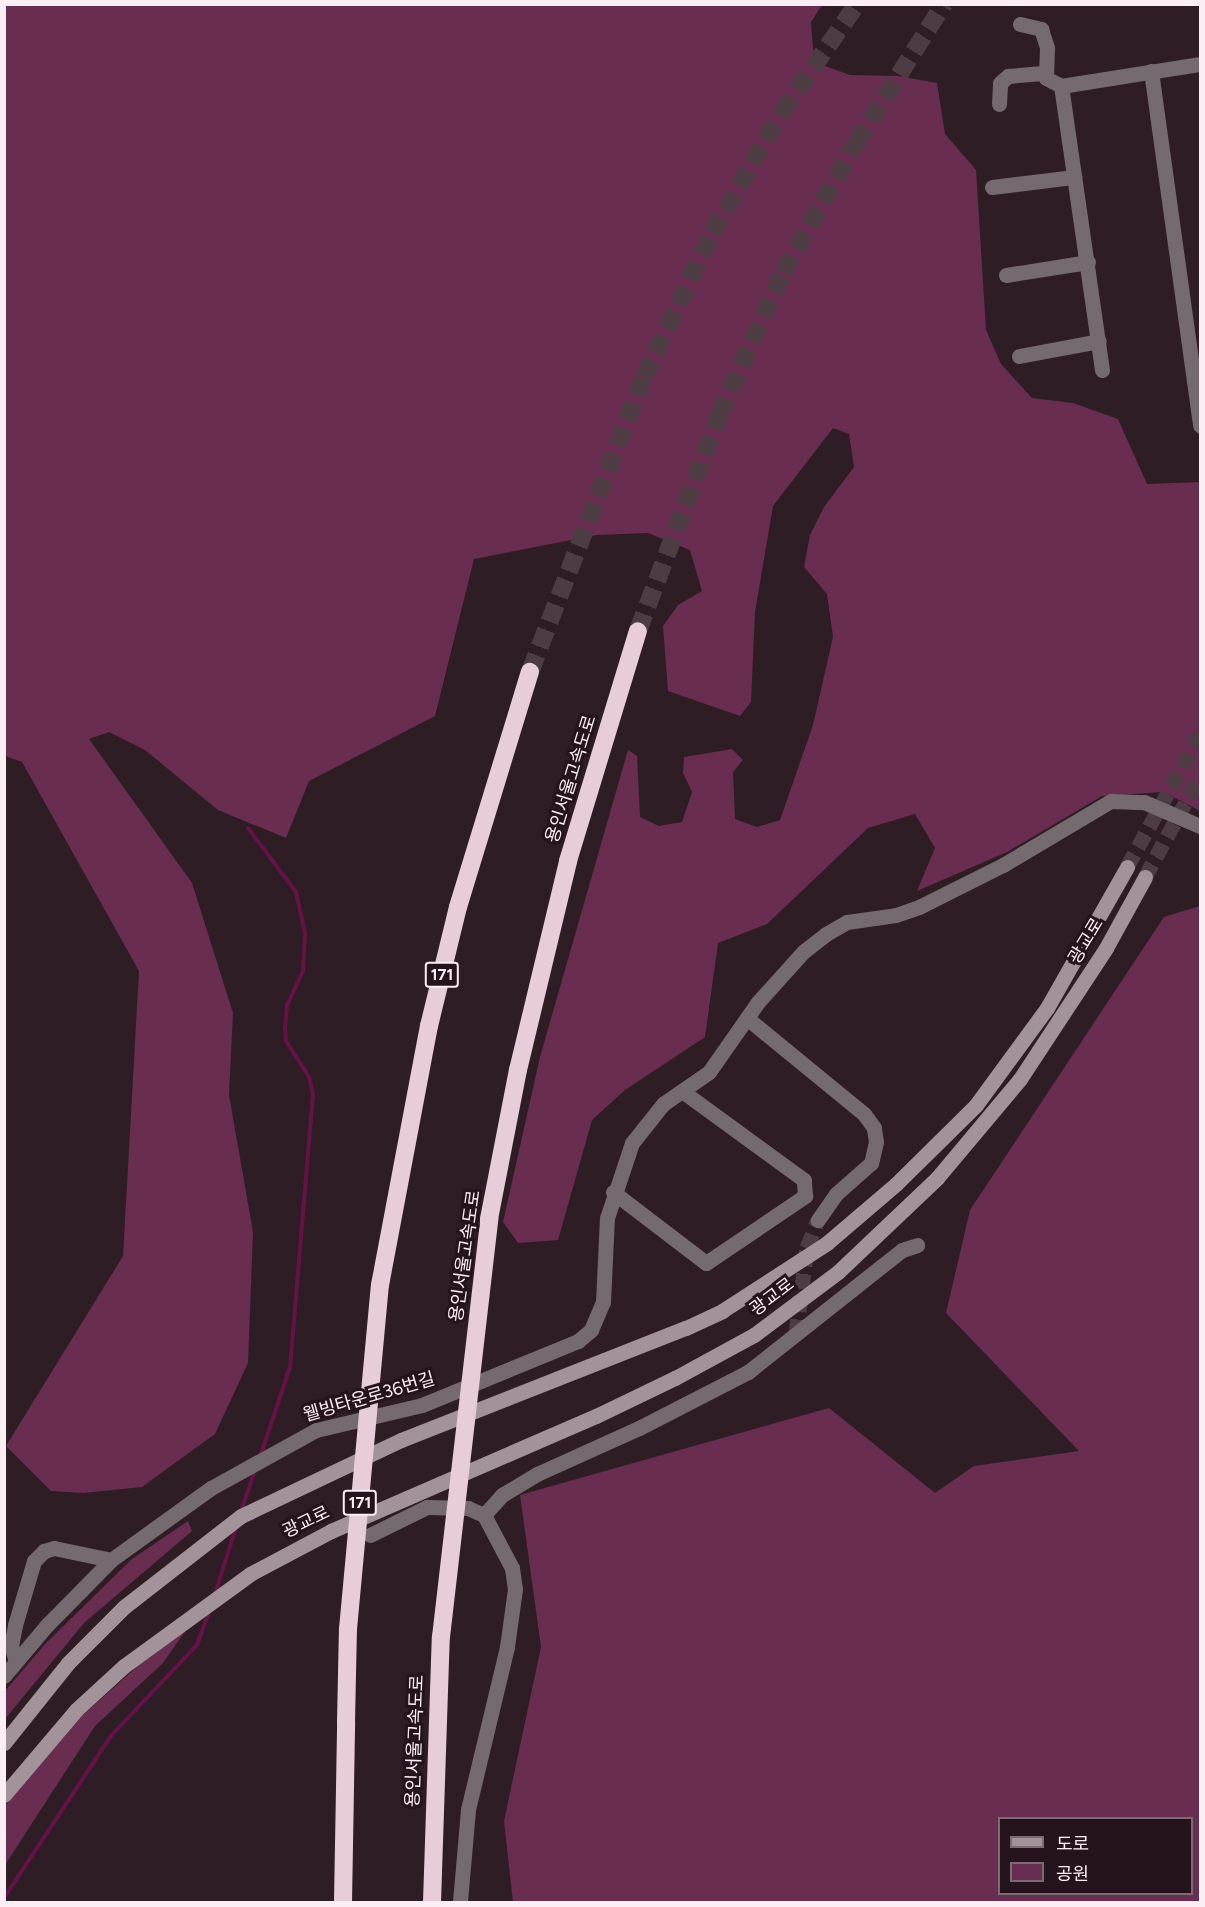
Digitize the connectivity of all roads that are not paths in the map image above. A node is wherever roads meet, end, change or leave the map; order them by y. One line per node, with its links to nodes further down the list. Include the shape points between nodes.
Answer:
1 (1020, 24): 4 (street, via 1041,29 1047,48)
2 (1200, 64): 3 (street)
3 (1151, 71): 5 (street); 14 (street)
4 (1046, 73): 5 (street, via 1051,84); 6 (street, via 1008,76 1000,83)
5 (1061, 87): 7 (street)
6 (999, 104)
7 (1074, 177): 8 (street); 9 (street)
8 (992, 187)
9 (1088, 262): 10 (street); 11 (street)
10 (1006, 275)
11 (1099, 341): 12 (street); 13 (street)
12 (1019, 356)
13 (1102, 370)
14 (1198, 375): 15 (street)
15 (1200, 426)
16 (638, 631): 34 (highway, 용인서울고속도로, bridge, via 568,861 518,1070 489,1219 441,1637)
17 (530, 672): 33 (highway, 171, bridge, via 458,908 429,1026 380,1284 348,1629)
18 (1200, 826): 21 (street, 웰빙타운로36번길, via 1144,802 1111,801 1003,865 919,907 896,915 847,922 826,934 803,952)
19 (1127, 867): 31 (main road, 광교로, via 1047,1008 976,1105 863,1214 827,1243 722,1311 686,1328 401,1440 264,1503 234,1521 124,1607 68,1663)
20 (1145, 877): 32 (main road, 광교로, via 1087,977 1020,1078 937,1178 838,1272 754,1335 675,1378 271,1561 182,1620 124,1666 76,1710)
21 (748, 1019): 22 (street, 웰빙타운로36번길, via 709,1072); 24 (street, via 864,1114 874,1128 876,1142 871,1163 836,1194)
22 (682, 1091): 23 (street, 웰빙타운로36번길, via 663,1104 632,1143); 23 (street, via 804,1180 805,1196 706,1263)
23 (613, 1192): 28 (street, 웰빙타운로36번길, via 606,1231 603,1302 591,1330 578,1341 422,1405 339,1422 287,1444 211,1488)
24 (818, 1220)
25 (917, 1245): 26 (street, via 902,1250 748,1372 537,1474 502,1495)
26 (484, 1515): 27 (street, via 452,1505 427,1507); 35 (street, via 507,1553 514,1589 500,1683 468,1810)
27 (370, 1535)
28 (111, 1560): 29 (street, 웰빙타운로36번길); 29 (street, via 54,1548 34,1561 11,1646)
29 (16, 1661): 30 (street, 웰빙타운로36번길)
30 (4, 1676)
31 (4, 1743)
32 (4, 1795)
33 (343, 1902)
34 (432, 1902)
35 (460, 1902)

